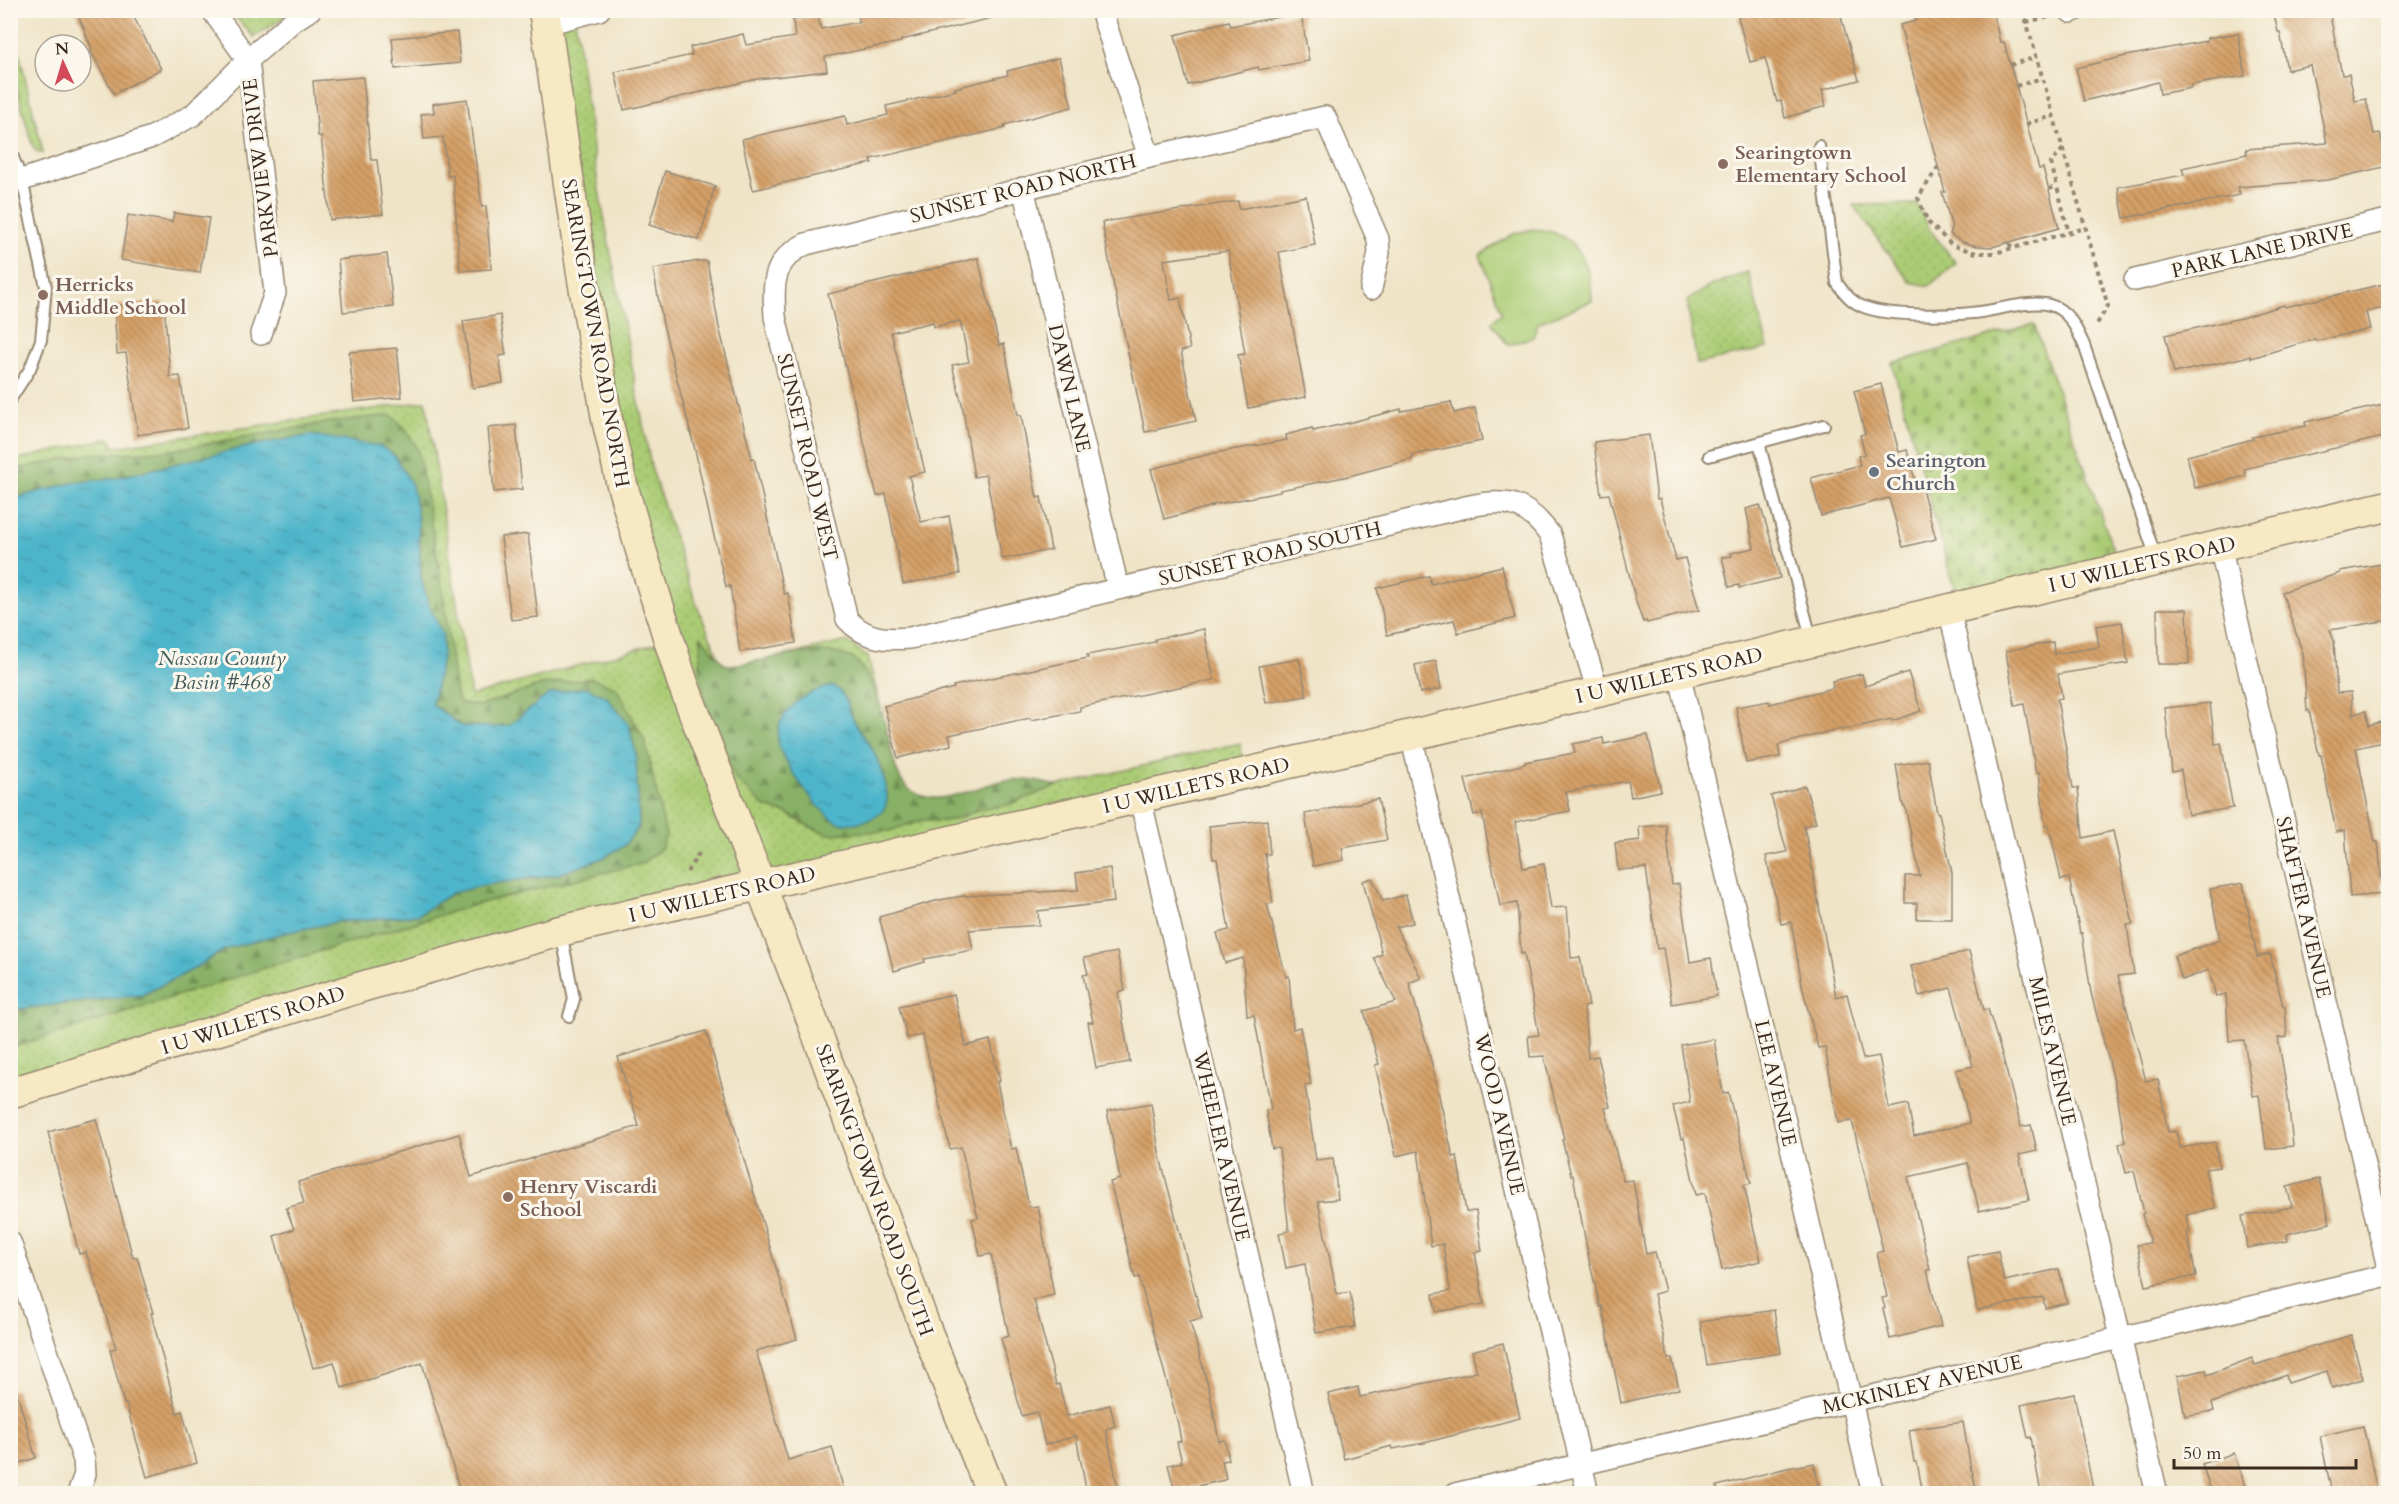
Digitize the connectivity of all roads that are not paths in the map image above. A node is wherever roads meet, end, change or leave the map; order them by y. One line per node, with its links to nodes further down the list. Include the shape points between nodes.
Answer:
1 (212, 10): 6 (street, PARKVIEW DRIVE)
2 (310, 10): 6 (street)
3 (599, 10): 5 (street)
4 (1101, 10): 9 (street)
5 (545, 17): 32 (main road, SEARINGTOWN ROAD NORTH, via 584,285 621,481 682,681)
6 (248, 60): 10 (street, via 193,115 152,137); 16 (street, PARKVIEW DRIVE, via 274,293)
7 (1819, 146): 23 (lane, via 1837,283 1848,297 1863,307 1925,314 2051,304 2073,321)
8 (10, 150): 10 (lane)
9 (1149, 157): 11 (street, SUNSET ROAD NORTH); 14 (street, SUNSET ROAD NORTH, via 1325,117 1378,239)
10 (16, 181): 17 (lane, via 46,287 41,340 30,369)
11 (1023, 188): 15 (street, SUNSET ROAD NORTH, via 793,250 779,264 773,289); 24 (street, DAWN LANE)
12 (2388, 220): 13 (street, PARK LANE DRIVE)
13 (2135, 280)
14 (1371, 289)
15 (775, 317): 25 (street, SUNSET ROAD WEST)
16 (261, 334)
17 (10, 400)
18 (1824, 425): 19 (lane)
19 (1759, 443): 20 (lane); 27 (lane)
20 (1709, 456)
21 (2388, 506): 22 (main road, I U WILLETS ROAD)
22 (2220, 546): 23 (main road, I U WILLETS ROAD); 37 (street, SHAFTER AVENUE)
23 (2157, 561): 26 (main road, I U WILLETS ROAD)
24 (1118, 588): 25 (street, SUNSET ROAD SOUTH, via 910,638 886,639 854,627); 29 (street, SUNSET ROAD SOUTH, via 1476,505 1504,502 1522,506 1537,517 1550,535)
25 (840, 597)
26 (1949, 609): 27 (main road, I U WILLETS ROAD); 39 (street, MILES AVENUE)
27 (1812, 641): 28 (main road, I U WILLETS ROAD)
28 (1679, 673): 29 (main road, I U WILLETS ROAD); 40 (street, LEE AVENUE)
29 (1598, 692): 30 (main road, I U WILLETS ROAD)
30 (1411, 735): 31 (main road, I U WILLETS ROAD); 41 (street, WOOD AVENUE)
31 (1140, 798): 32 (main road, I U WILLETS ROAD); 44 (street, WHEELER AVENUE)
32 (761, 886): 33 (main road, I U WILLETS ROAD); 43 (main road, SEARINGTOWN ROAD SOUTH, via 925,1327)
33 (561, 931): 34 (lane, via 573,999); 35 (main road, I U WILLETS ROAD)
34 (569, 1016)
35 (10, 1093)
36 (10, 1242): 42 (street, via 84,1460 85,1474)
37 (2388, 1268)
38 (2388, 1275): 39 (street, MCKINLEY AVENUE)
39 (2120, 1338): 40 (street, MCKINLEY AVENUE); 48 (street, MILES AVENUE)
40 (1851, 1401): 41 (street, MCKINLEY AVENUE); 47 (street, LEE AVENUE)
41 (1581, 1464): 45 (street, MCKINLEY AVENUE); 46 (street, WOOD AVENUE)
42 (78, 1494)
43 (992, 1494)
44 (1304, 1494)
45 (1455, 1494)
46 (1588, 1494)
47 (1873, 1494)
48 (2157, 1494)

